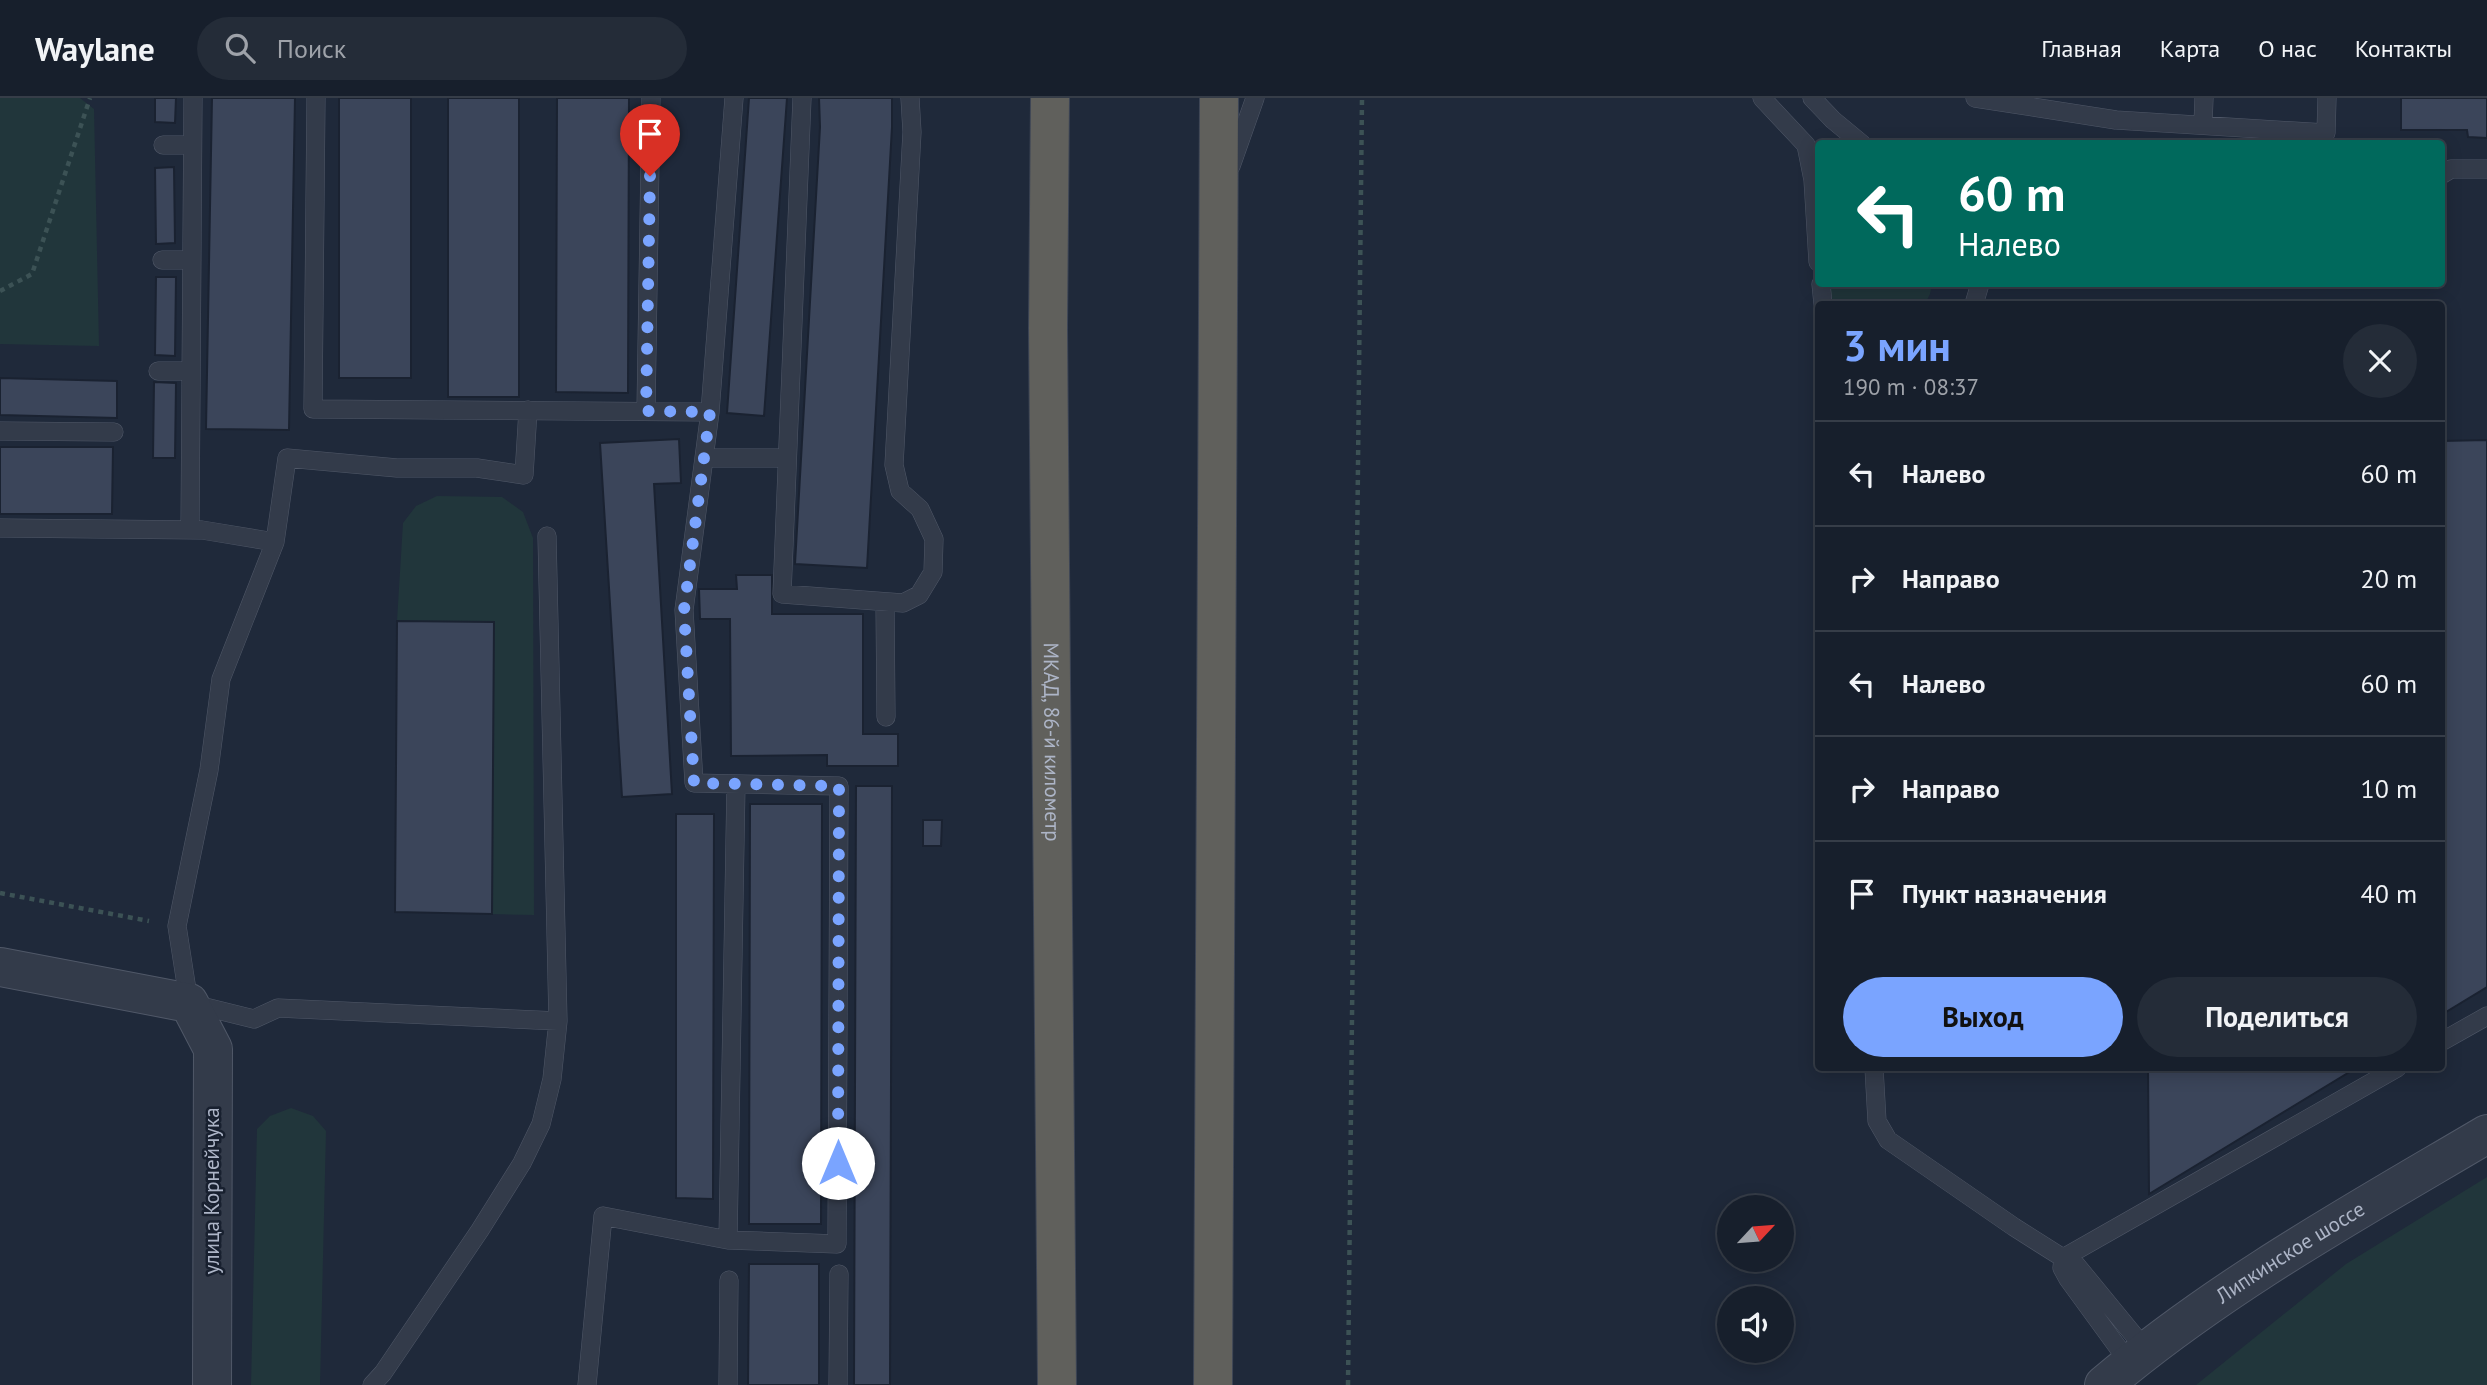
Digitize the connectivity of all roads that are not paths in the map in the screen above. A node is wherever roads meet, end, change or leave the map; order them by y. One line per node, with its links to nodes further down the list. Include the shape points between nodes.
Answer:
1 (193, 98): 18 (lane)
2 (316, 98): 27 (lane, via 313,409)
3 (651, 98): 28 (lane)
4 (734, 98): 29 (lane)
5 (802, 98): 33 (lane)
6 (910, 98): 38 (lane, via 894,465 901,491 920,509 934,539 933,572 919,595 904,603)
7 (1050, 98): 59 (highway, МКАД, 86-й километр)
8 (1219, 98): 21 (highway)
9 (1255, 98): 21 (lane)
10 (1762, 98): 22 (lane, via 1806,145)
11 (1812, 98): 16 (lane)
12 (1975, 98): 15 (lane, via 2116,120)
13 (2204, 98): 15 (lane)
14 (2328, 98): 15 (lane, via 2326,133)
15 (2203, 125)
16 (1857, 140)
17 (163, 145): 18 (lane)
18 (192, 145): 24 (lane)
19 (2487, 169): 20 (lane)
20 (2445, 173)
21 (1219, 199): 60 (highway)
22 (1815, 213)
23 (162, 260): 24 (lane)
24 (191, 260): 26 (lane)
25 (158, 371): 26 (lane)
26 (191, 371): 35 (lane)
27 (528, 410): 28 (lane); 37 (lane, via 524,475 477,468 397,468 287,458)
28 (646, 411): 29 (lane)
29 (710, 412): 32 (lane)
30 (0, 430): 31 (lane)
31 (114, 432)
32 (704, 458): 33 (lane); 40 (lane, via 684,610 694,783)
33 (787, 458): 38 (lane, via 782,594)
34 (0, 528): 35 (lane)
35 (190, 530): 37 (lane)
36 (547, 536): 44 (lane)
37 (275, 542): 42 (lane, via 221,679 209,770 177,926)
38 (885, 602): 39 (lane)
39 (886, 717)
40 (736, 784): 49 (lane); 49 (lane, via 839,786 837,1244)
41 (0, 968): 42 (street)
42 (189, 1003): 44 (lane, via 254,1019 278,1008); 54 (street, улица Корнейчука, via 213,1049)
43 (2487, 1016): 45 (lane)
44 (558, 1021): 55 (lane, via 550,1090 541,1124 522,1163)
45 (2445, 1040)
46 (1874, 1071): 50 (lane, via 1877,1121 1888,1140)
47 (2391, 1071): 50 (lane)
48 (2487, 1134): 53 (street, Липкинское шоссе, via 2291,1249 2205,1305)
49 (728, 1240): 56 (lane, via 603,1216)
50 (2063, 1258): 53 (lane, via 2082,1270)
51 (839, 1274): 58 (lane)
52 (729, 1280): 57 (lane)
53 (2126, 1366)
54 (212, 1385)
55 (372, 1385)
56 (587, 1385)
57 (728, 1385)
58 (838, 1385)
59 (1057, 1385)
60 (1213, 1385)

